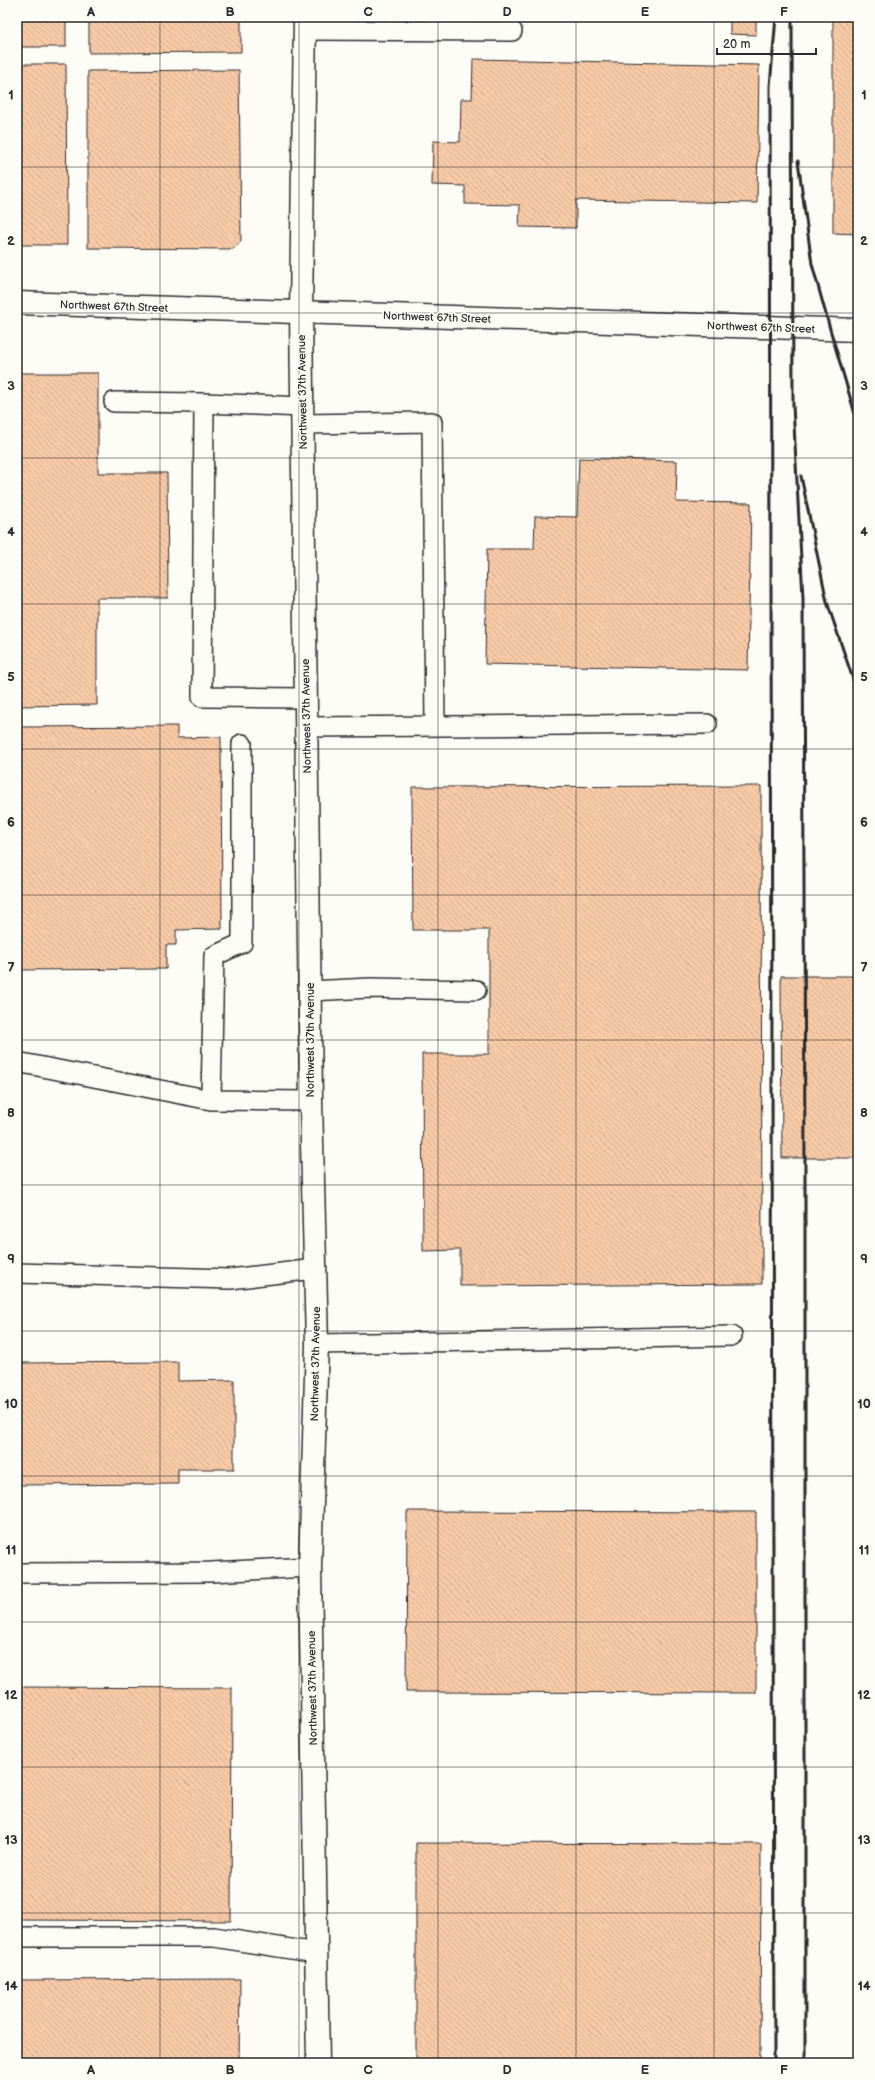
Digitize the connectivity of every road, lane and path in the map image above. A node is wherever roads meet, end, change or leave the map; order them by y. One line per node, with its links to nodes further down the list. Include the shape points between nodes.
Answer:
1 (305, 24): 2 (lane); 5 (street, Northwest 37th Avenue)
2 (405, 24): 3 (lane)
3 (512, 31)
4 (17, 303): 5 (street, Northwest 67th Street)
5 (301, 313): 6 (street, Northwest 67th Street); 9 (street, Northwest 37th Avenue)
6 (858, 330)
7 (114, 402): 8 (lane)
8 (204, 403): 9 (lane); 10 (lane, via 202,697)
9 (303, 416): 10 (street, Northwest 37th Avenue); 12 (lane, via 432,422)
10 (305, 698): 13 (street, Northwest 37th Avenue)
11 (707, 724): 12 (lane)
12 (435, 726): 13 (lane)
13 (306, 727): 16 (street, Northwest 37th Avenue)
14 (242, 744): 18 (lane, via 242,942 214,956)
15 (476, 990): 16 (lane, via 370,988)
16 (310, 991): 19 (street, Northwest 37th Avenue)
17 (17, 1062): 18 (lane)
18 (211, 1100): 19 (lane)
19 (311, 1101): 20 (street, Northwest 37th Avenue)
20 (315, 1269): 21 (lane, via 230,1279); 23 (street, Northwest 37th Avenue)
21 (17, 1273)
22 (732, 1336): 23 (lane)
23 (317, 1344): 24 (street, Northwest 37th Avenue)
24 (310, 1568): 25 (lane, via 212,1572); 27 (street, Northwest 37th Avenue)
25 (17, 1573)
26 (17, 1938): 27 (lane, via 214,1937)
27 (316, 1953): 28 (street, Northwest 37th Avenue)
28 (318, 2063)

